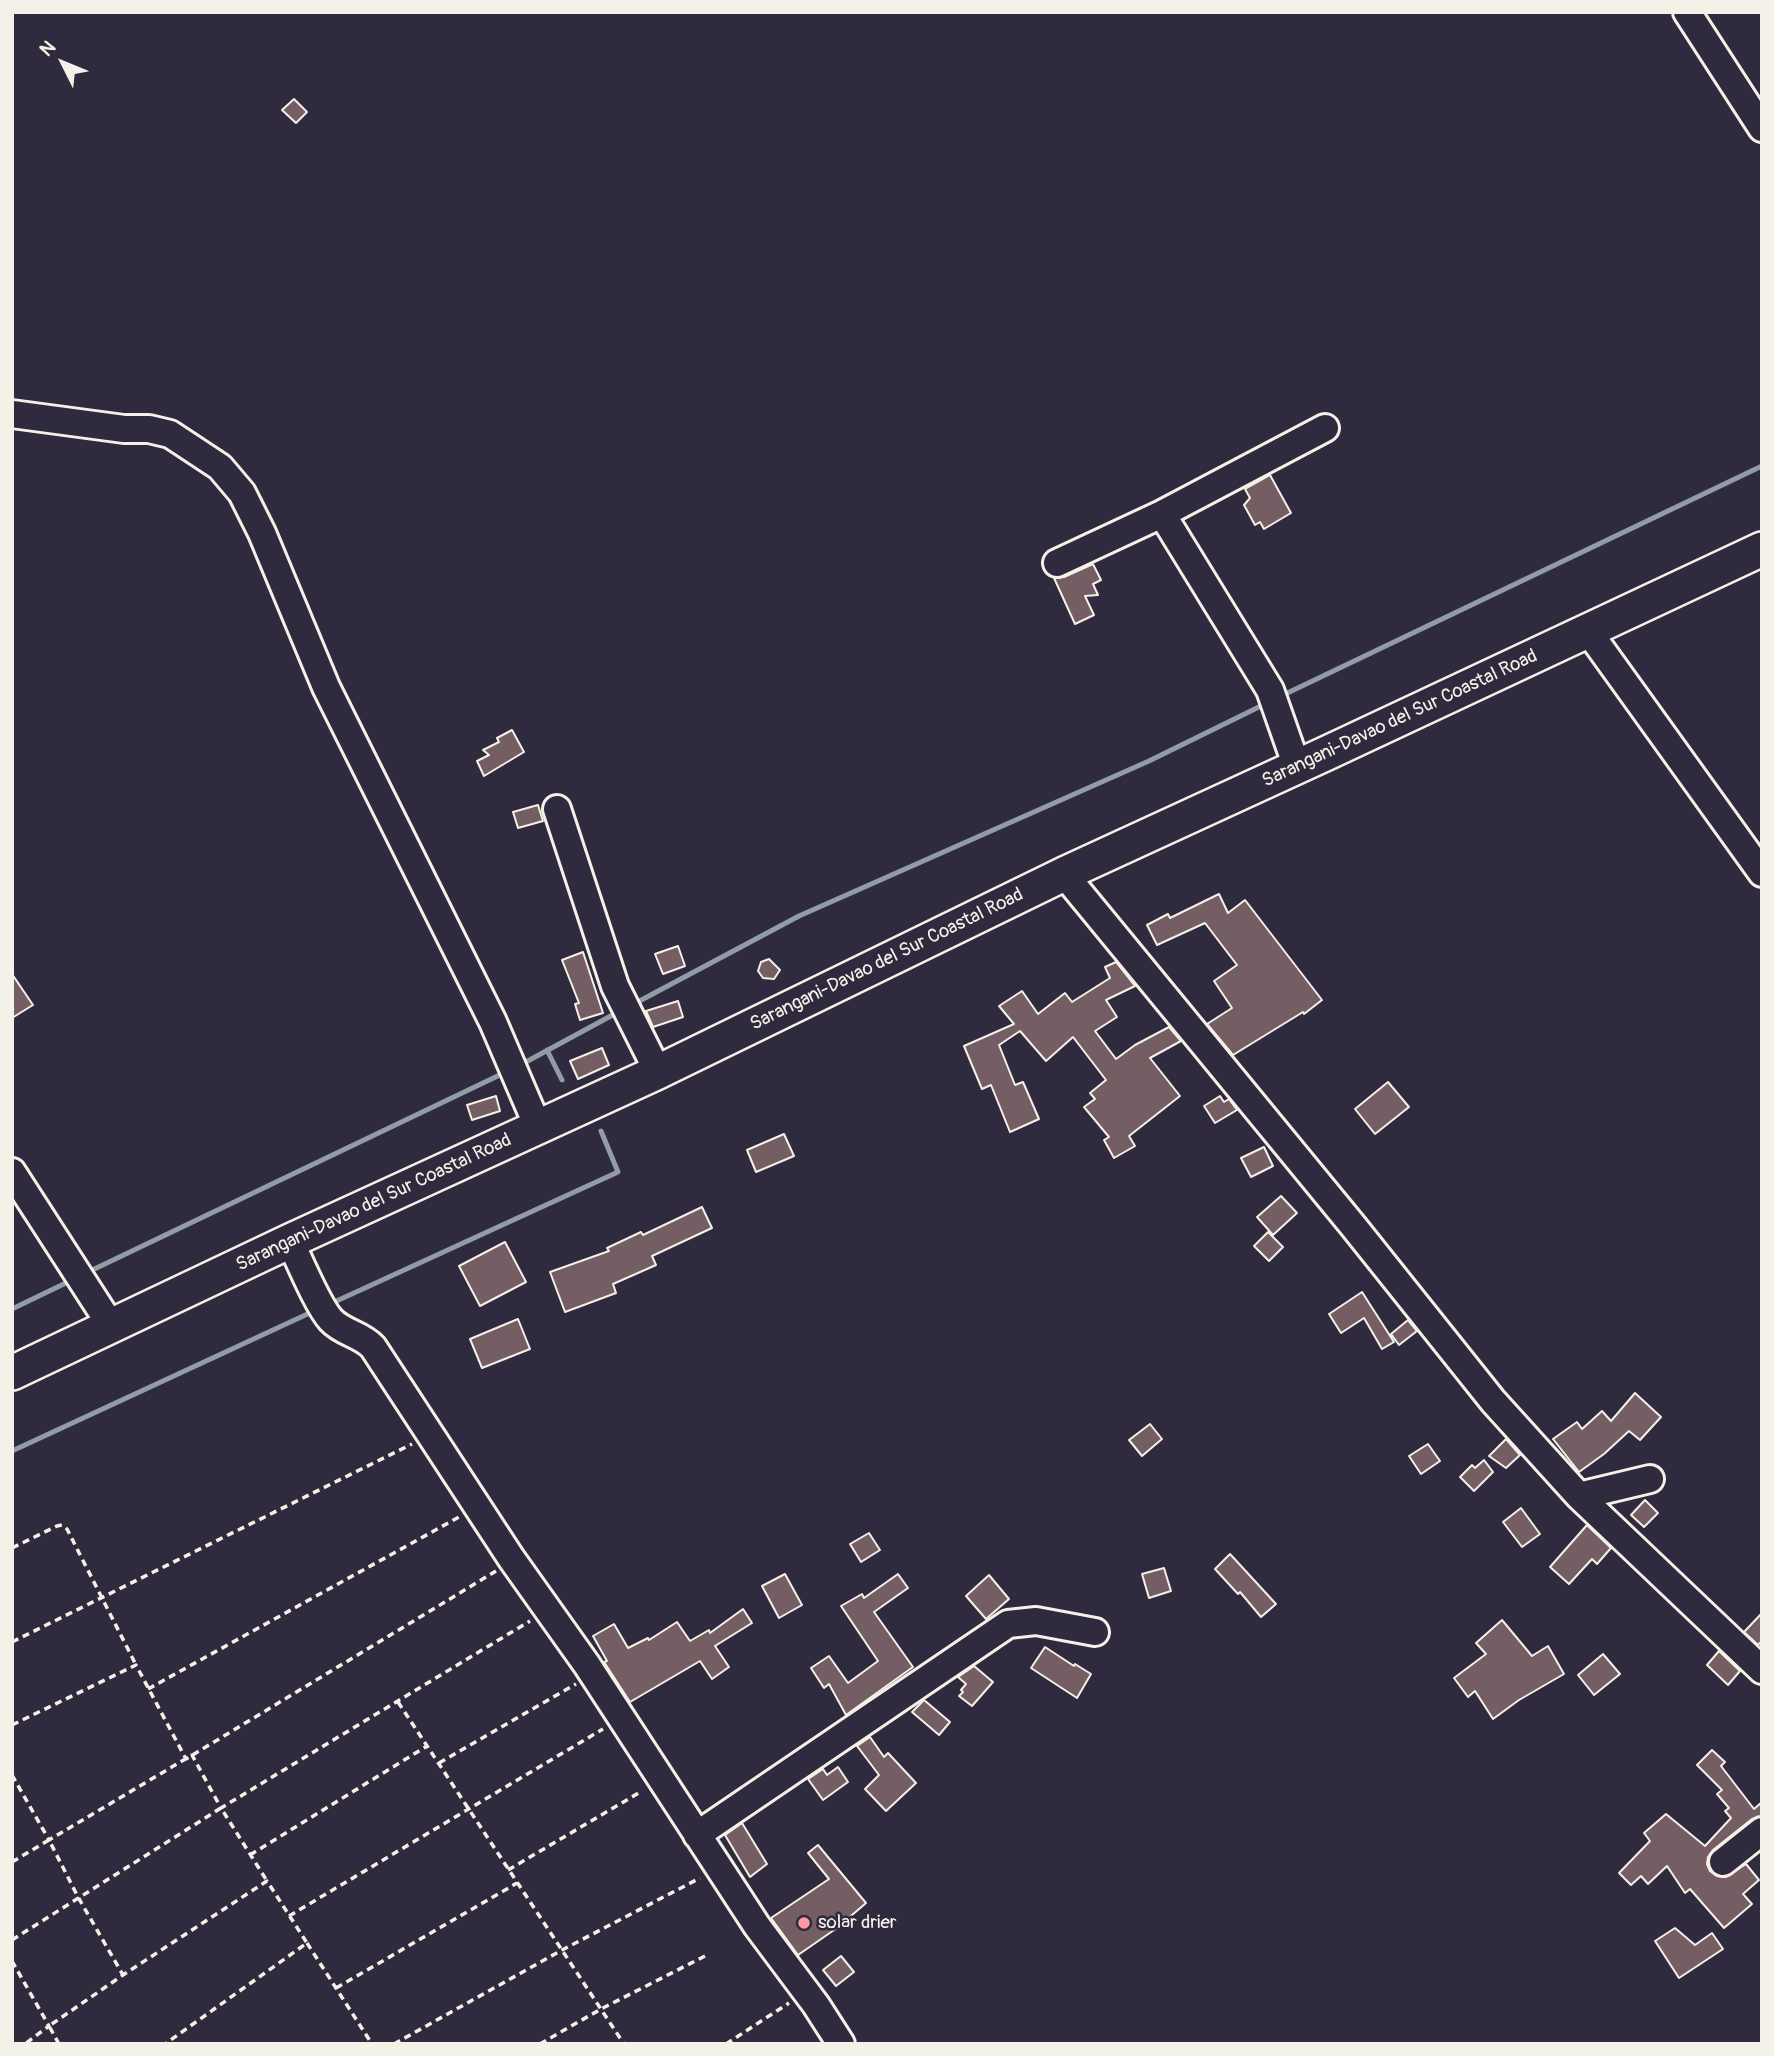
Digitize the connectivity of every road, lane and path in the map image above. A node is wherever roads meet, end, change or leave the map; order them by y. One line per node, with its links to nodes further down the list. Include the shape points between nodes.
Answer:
1 (1687, 12): 2 (street)
2 (1762, 128)
3 (12, 414): 14 (street, via 170,434 220,467 242,493 326,687 493,1022)
4 (1325, 428): 5 (street)
5 (1162, 514): 7 (street); 9 (street, via 1270,690)
6 (1762, 549): 8 (main road, Sarangani-Davao del Sur Coastal Road)
7 (1057, 563)
8 (1588, 631): 9 (main road, Sarangani-Davao del Sur Coastal Road); 11 (street)
9 (1297, 767): 12 (main road, Sarangani-Davao del Sur Coastal Road)
10 (557, 809): 13 (street, via 615,986)
11 (1762, 873)
12 (1064, 874): 13 (main road, Sarangani-Davao del Sur Coastal Road); 21 (street, via 1493,1401)
13 (658, 1072): 14 (main road, Sarangani-Davao del Sur Coastal Road)
14 (538, 1127): 16 (main road, Sarangani-Davao del Sur Coastal Road)
15 (12, 1172): 17 (street)
16 (290, 1241): 17 (main road, Sarangani-Davao del Sur Coastal Road); 19 (street, via 330,1319 373,1347)
17 (112, 1327): 18 (main road, Sarangani-Davao del Sur Coastal Road)
18 (12, 1373)
19 (430, 1434): 24 (street); 25 (path)
20 (1650, 1479): 21 (street)
21 (1579, 1496): 30 (street)
22 (464, 1515): 32 (path)
23 (12, 1548): 25 (path, via 62,1525)
24 (511, 1558): 37 (path); 44 (street)
25 (102, 1599): 28 (path); 29 (path)
26 (538, 1616): 33 (path)
27 (1095, 1632): 44 (street, via 1036,1621 1008,1624)
28 (12, 1642)
29 (136, 1665): 32 (path); 35 (path)
30 (1762, 1670)
31 (583, 1680): 38 (path)
32 (148, 1689): 37 (path)
33 (398, 1702): 36 (path); 41 (path)
34 (612, 1723): 42 (path)
35 (12, 1725)
36 (427, 1746): 38 (path); 46 (path)
37 (186, 1759): 41 (path, via 192,1755); 45 (path)
38 (439, 1763): 42 (path)
39 (12, 1776): 45 (path)
40 (651, 1786): 49 (path)
41 (221, 1808): 46 (path); 53 (path)
42 (468, 1808): 49 (path); 54 (path)
43 (1762, 1831): 48 (street)
44 (696, 1835): 73 (street)
45 (49, 1840): 47 (path); 53 (path)
46 (250, 1855): 51 (path)
47 (12, 1862)
48 (1723, 1862)
49 (508, 1870): 52 (path)
50 (700, 1878): 57 (path)
51 (267, 1881): 54 (path); 60 (path)
52 (517, 1883): 57 (path); 61 (path)
53 (78, 1898): 55 (path); 60 (path)
54 (289, 1916): 56 (path)
55 (12, 1940)
56 (307, 1943): 61 (path); 67 (path)
57 (562, 1950): 63 (path); 69 (path)
58 (708, 1955): 63 (path)
59 (12, 1961): 64 (path)
60 (123, 1975): 64 (path)
61 (336, 1988): 68 (path)
62 (798, 1998): 72 (path)
63 (601, 2009): 70 (path); 71 (path)
64 (49, 2026): 65 (path); 66 (path)
65 (25, 2044)
66 (59, 2044)
67 (165, 2044)
68 (372, 2044)
69 (394, 2044)
70 (540, 2044)
71 (624, 2044)
72 (726, 2044)
73 (841, 2044)

